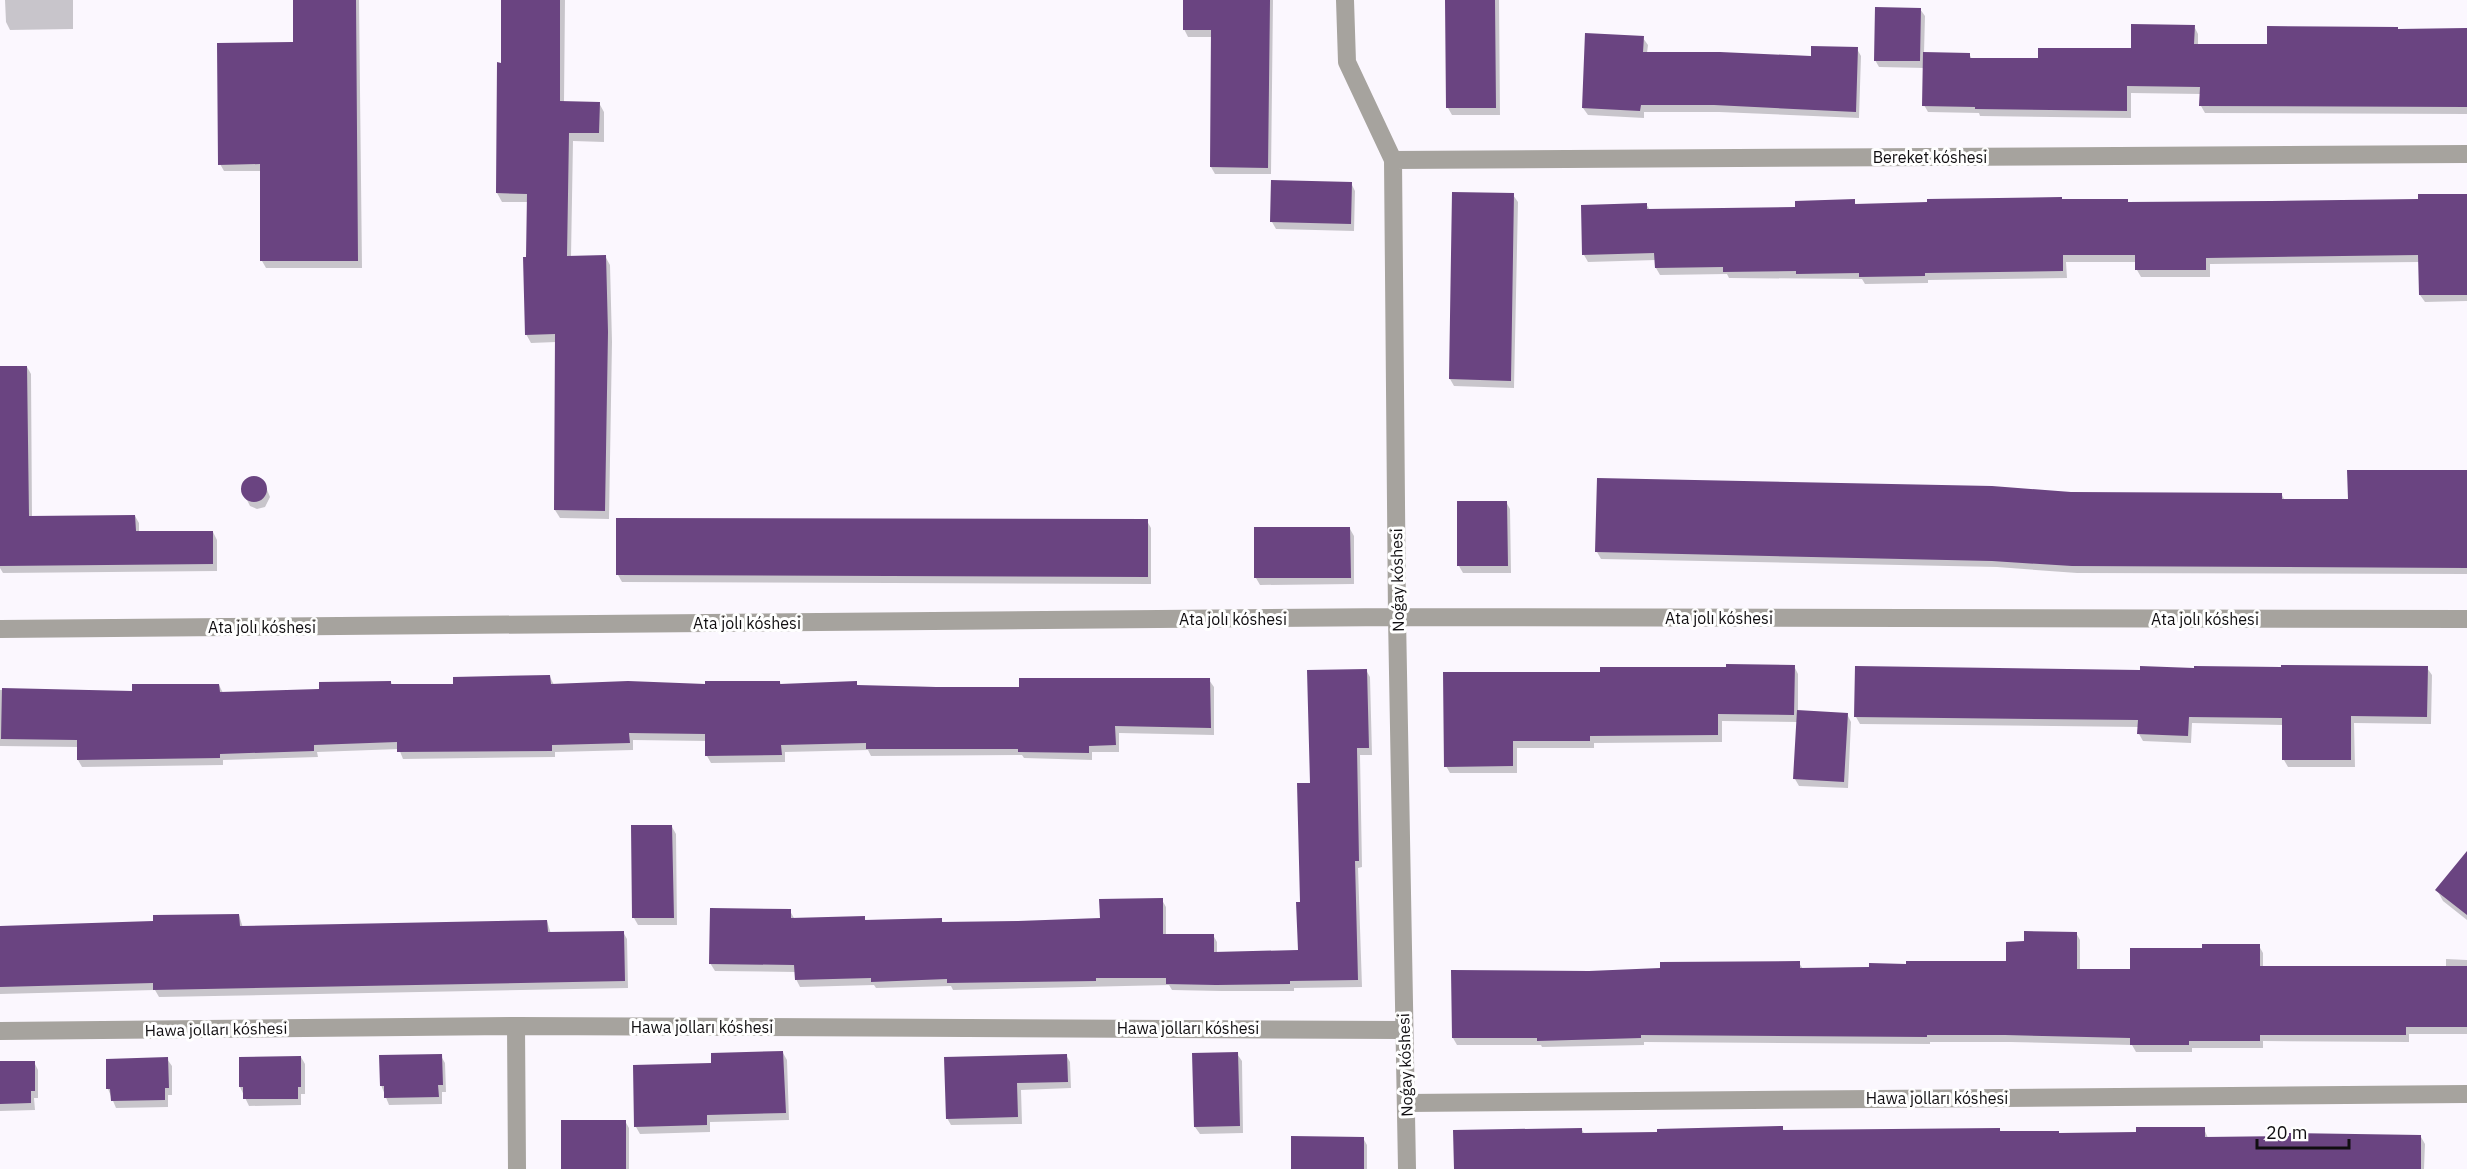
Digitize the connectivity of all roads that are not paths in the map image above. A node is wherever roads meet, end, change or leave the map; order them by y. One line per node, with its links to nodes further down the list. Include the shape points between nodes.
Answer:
1 (1345, 0): 3 (street, Noǵay kóshesi, via 1347,62)
2 (2467, 154): 3 (street, Bereket kóshesi)
3 (1393, 160): 4 (street, Noǵay kóshesi)
4 (1397, 617): 5 (street, Ata jolı kóshesi); 6 (street, Ata jolı kóshesi); 8 (street, Noǵay kóshesi)
5 (2467, 619)
6 (0, 629)
7 (516, 1026): 8 (street, Hawa jolları kóshesi); 9 (street, Hawa jolları kóshesi); 12 (street)
8 (1403, 1030): 11 (street, Noǵay kóshesi)
9 (0, 1031)
10 (2467, 1094): 11 (street, Hawa jolları kóshesi)
11 (1406, 1103): 13 (street, Noǵay kóshesi)
12 (517, 1169)
13 (1407, 1169)

